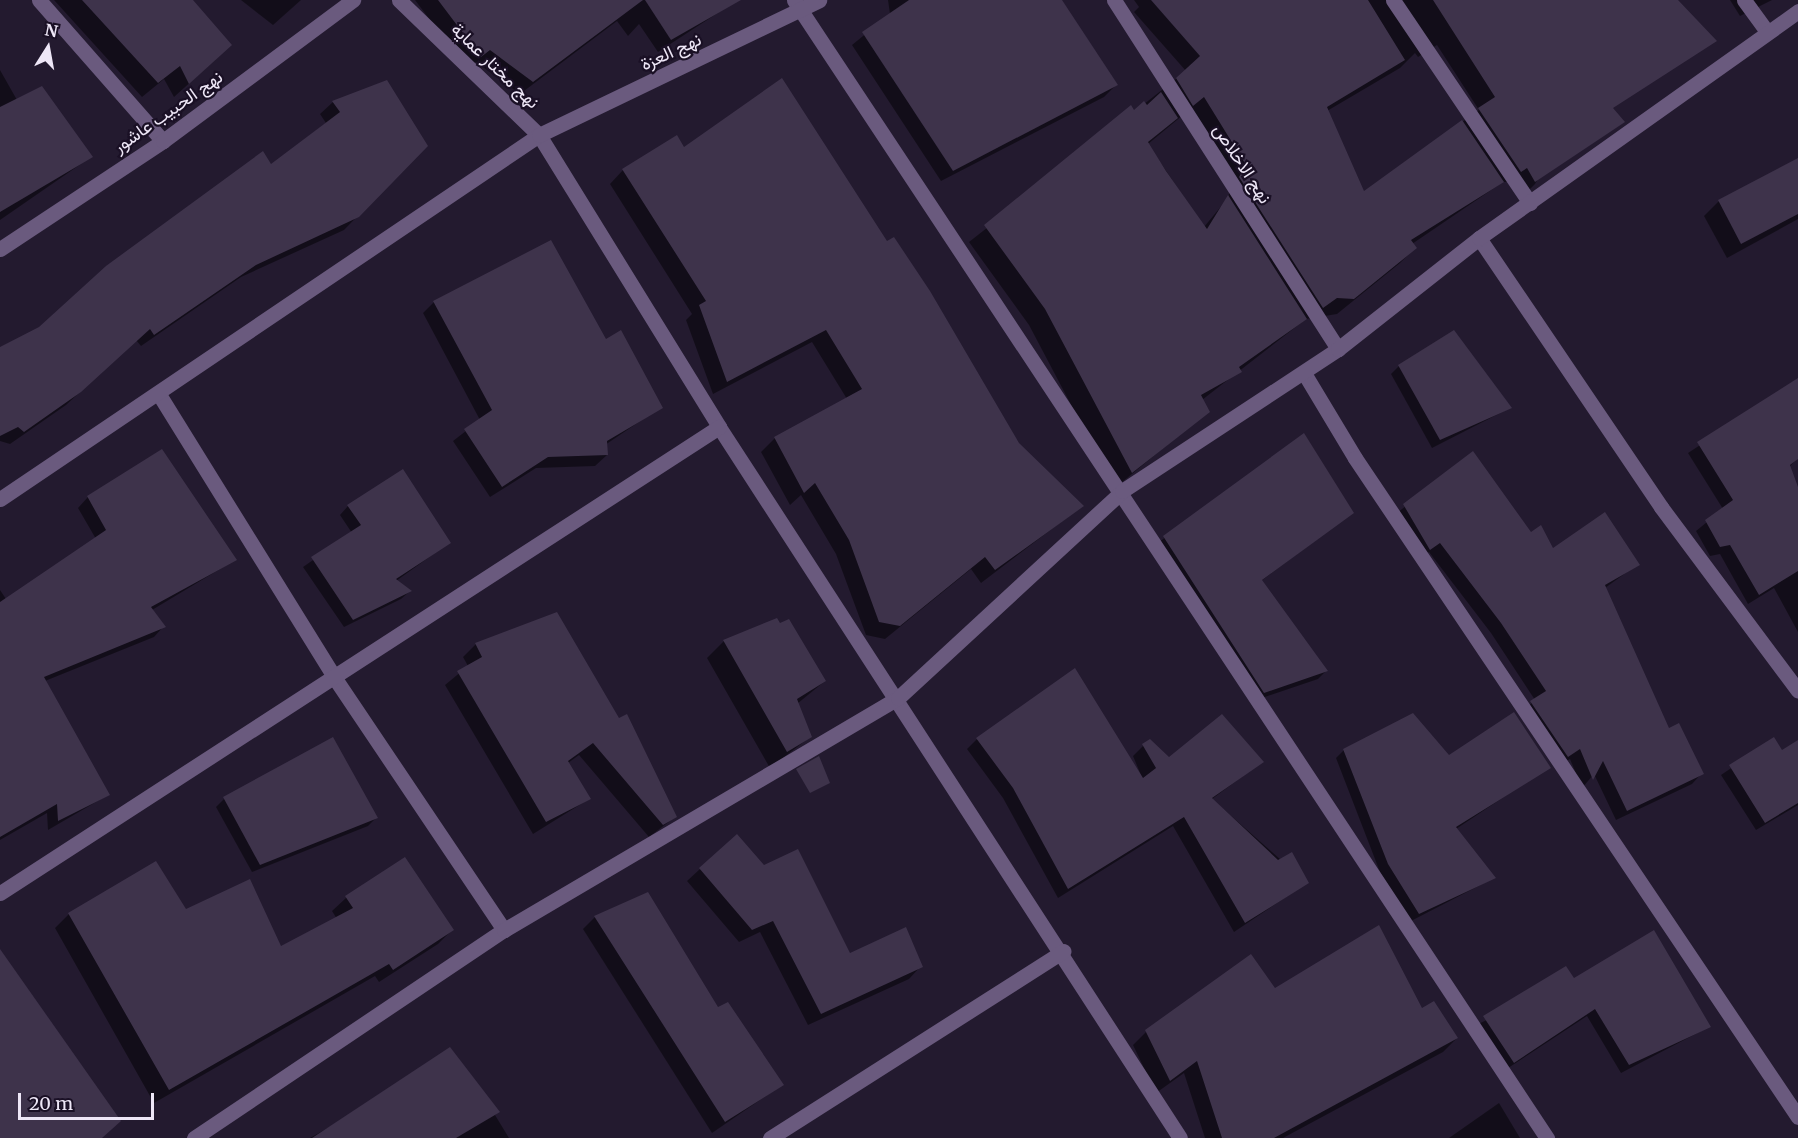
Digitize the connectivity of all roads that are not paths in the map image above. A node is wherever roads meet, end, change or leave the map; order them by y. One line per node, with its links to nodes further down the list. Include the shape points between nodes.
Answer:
1 (39, 0): 12 (street)
2 (353, 0): 12 (street, نهج الحبيب عاشور)
3 (399, 0): 11 (street, نهج مختار عماية)
4 (819, 0): 8 (street, نهج العزة)
5 (1114, 0): 16 (street, نهج الاخلاص)
6 (1393, 0): 13 (street)
7 (1744, 0): 10 (street)
8 (798, 6): 11 (street, نهج العزة); 20 (street)
9 (1798, 11): 10 (street)
10 (1766, 30): 13 (street)
11 (539, 135): 18 (street, نهج العزة); 19 (street, نهج مختار عماية)
12 (163, 141): 15 (street, نهج الحبيب عاشور)
13 (1530, 203): 14 (street)
14 (1479, 238): 16 (street); 23 (street, via 1661,507)
15 (0, 249)
16 (1338, 349): 17 (street)
17 (1304, 373): 20 (street); 28 (street, via 1355,458)
18 (160, 396): 21 (street, نهج العزة); 22 (street)
19 (719, 427): 22 (street); 24 (street, نهج مختار عماية)
20 (1122, 491): 24 (street); 32 (street)
21 (0, 498)
22 (334, 677): 25 (street); 26 (street)
23 (1798, 692)
24 (898, 698): 26 (street); 27 (street, نهج مختار عماية)
25 (0, 893)
26 (504, 930): 29 (street)
27 (1063, 951): 30 (street); 31 (street, نهج مختار عماية)
28 (1798, 1117)
29 (194, 1138)
30 (770, 1138)
31 (1180, 1138)
32 (1547, 1138)

